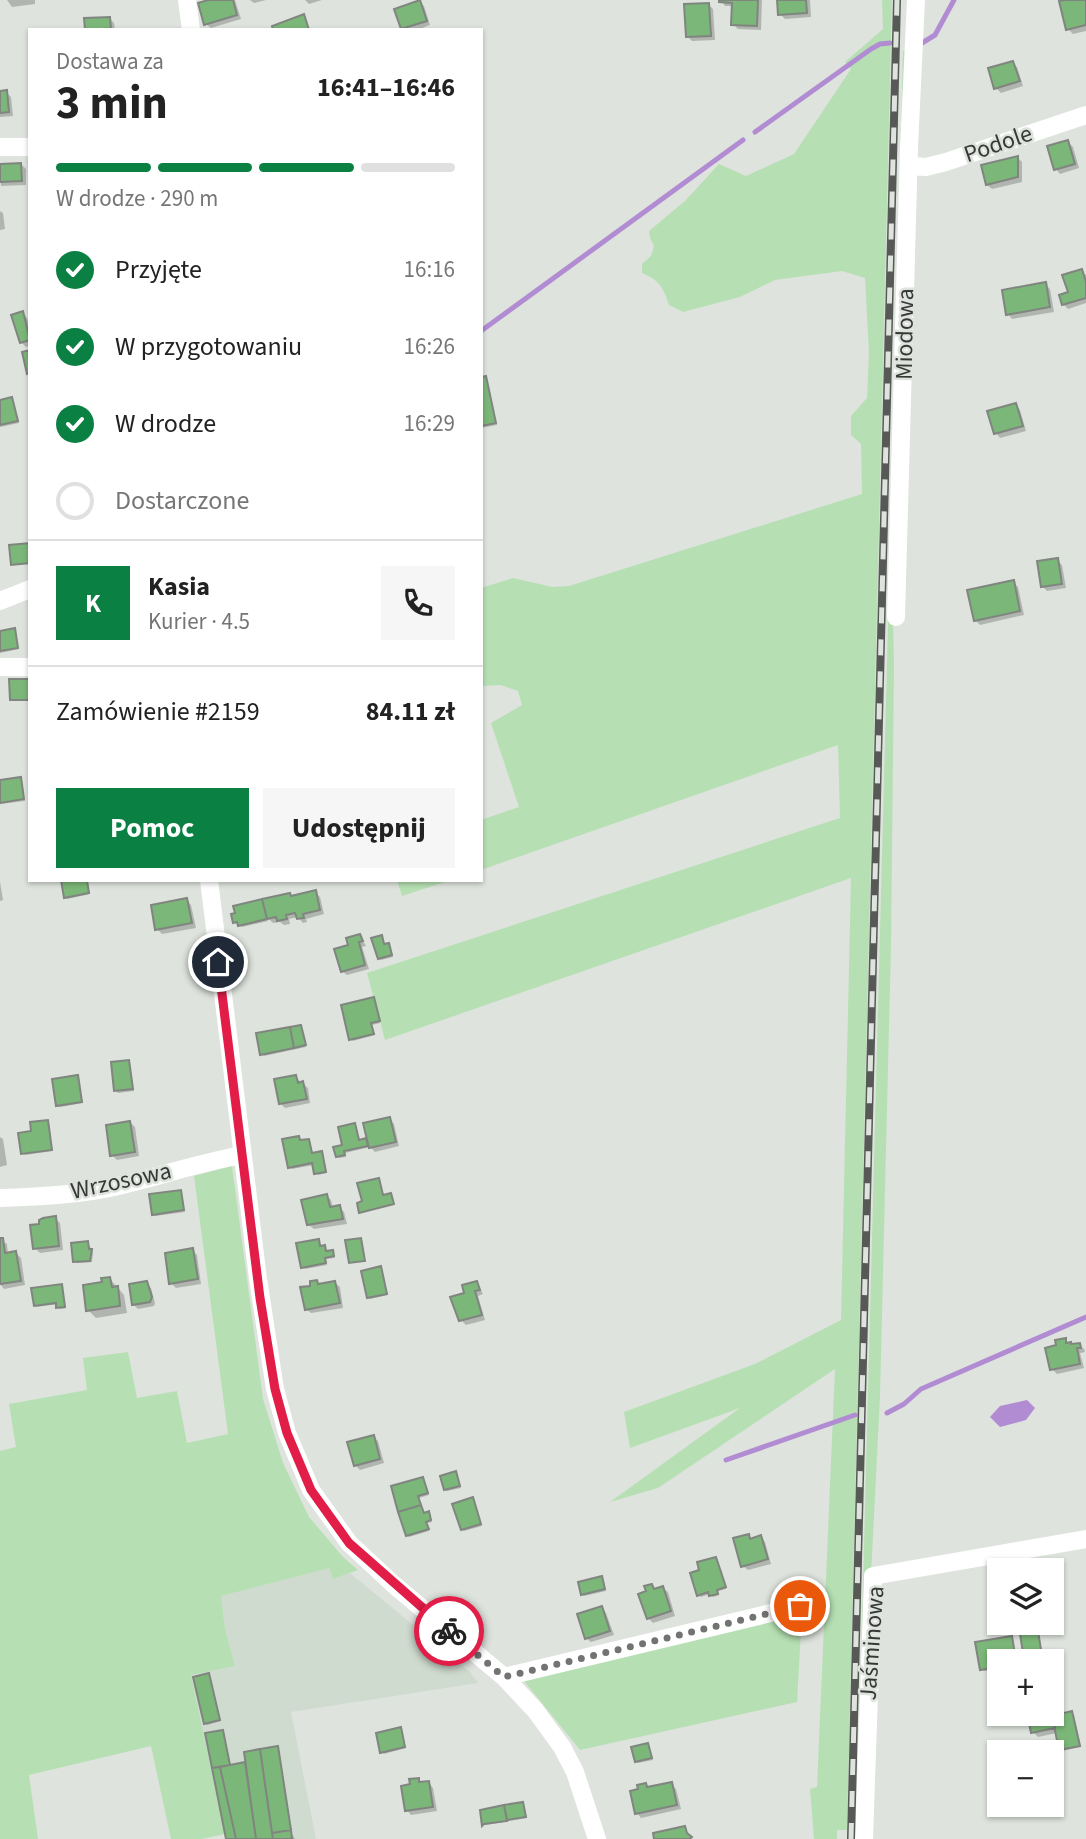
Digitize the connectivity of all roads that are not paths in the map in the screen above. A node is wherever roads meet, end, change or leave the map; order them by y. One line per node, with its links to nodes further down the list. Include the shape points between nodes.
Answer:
1 (187, 0): 3 (street)
2 (916, 0): 7 (street, Miodowa)
3 (191, 28)
4 (1086, 115): 7 (street, Podole, via 946,162)
5 (0, 147): 6 (street)
6 (28, 147)
7 (909, 166): 10 (street, Miodowa)
8 (28, 590): 9 (street)
9 (0, 601)
10 (896, 617)
11 (0, 667): 12 (street)
12 (28, 667)
13 (209, 882): 14 (street)
14 (242, 1155): 15 (street, Wrzosowa, via 112,1187); 18 (street, via 275,1389 311,1490 349,1543)
15 (0, 1198)
16 (1086, 1539): 20 (street, Jaśminowa, via 873,1576)
17 (800, 1606): 18 (street)
18 (504, 1677): 19 (street, via 562,1747)
19 (597, 1839)
20 (864, 1839)

